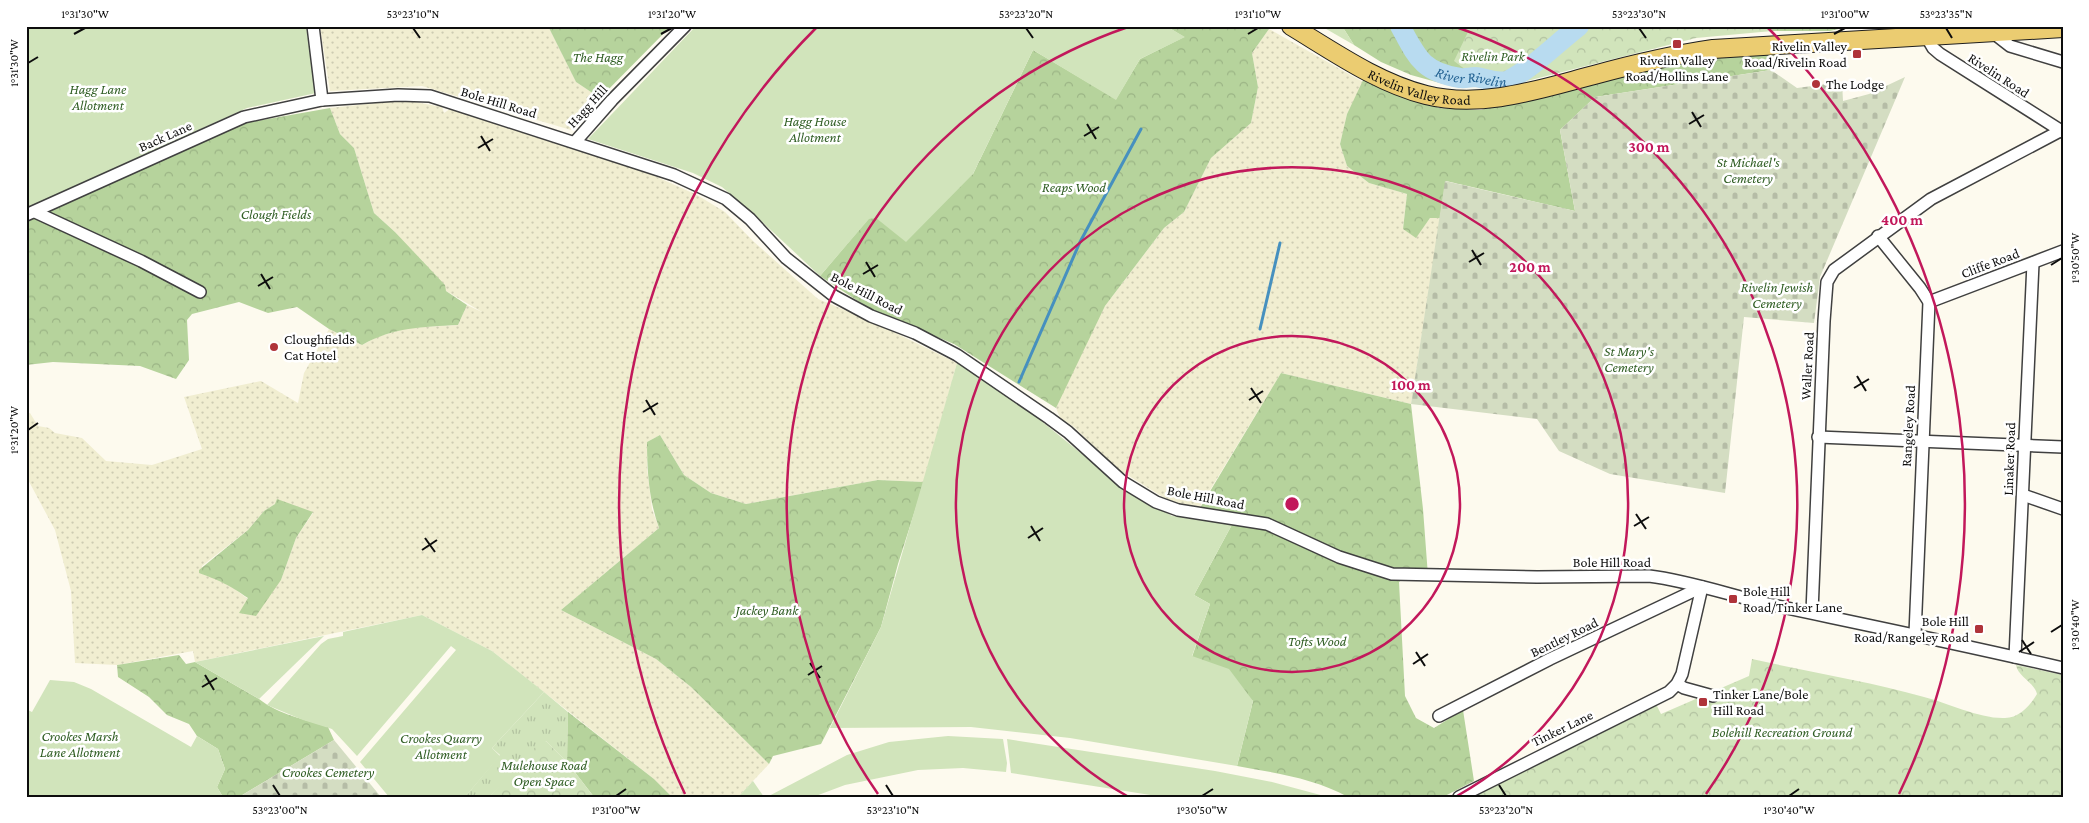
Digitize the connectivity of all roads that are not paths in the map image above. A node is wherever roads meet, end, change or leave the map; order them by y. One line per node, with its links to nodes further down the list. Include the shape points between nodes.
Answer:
1 (313, 26): 8 (street)
2 (685, 26): 10 (street, Hagg Hill)
3 (1292, 26): 6 (main road, Rivelin Valley Road, via 1375,75 1426,95 1448,99 1508,97 1666,56 1713,49)
4 (2063, 28): 5 (main road, Rivelin Valley Road)
5 (1992, 32): 6 (main road, Rivelin Valley Road); 7 (street, via 2010,46)
6 (1922, 33): 9 (street, Rivelin Road, via 1940,54)
7 (2063, 62)
8 (322, 100): 10 (street, Bole Hill Road, via 398,94 430,96); 11 (street, Back Lane, via 244,117)
9 (2061, 131): 12 (street, Waller Road, via 1937,196)
10 (575, 142): 23 (street, Bole Hill Road, via 674,175 726,199 750,219 792,264 834,296 956,355 1062,427 1123,482 1156,502 1178,510 1267,524 1339,557 1392,574 1650,576)
11 (31, 214): 15 (street, via 141,261)
12 (1878, 236): 16 (street); 17 (street, Waller Road, via 1834,270 1827,282)
13 (2063, 251): 14 (street, Cliffe Road)
14 (2033, 263): 16 (street, Cliffe Road); 19 (street, Linaker Road)
15 (200, 292)
16 (1929, 302): 18 (street, Rangeley Road)
17 (1818, 437): 18 (street); 24 (street, Waller Road)
18 (1922, 442): 19 (street); 25 (street, Rangeley Road)
19 (2024, 446): 20 (street); 21 (street, Linaker Road)
20 (2063, 447)
21 (2023, 494): 22 (street); 26 (street, Linaker Road)
22 (2063, 509)
23 (1702, 587): 24 (street, Bole Hill Road); 28 (street); 30 (street, Bentley Road)
24 (1812, 612): 25 (street, Bole Hill Road)
25 (1916, 634): 26 (street, Bole Hill Road)
26 (2015, 657): 27 (street, Bole Hill Road)
27 (2063, 668)
28 (1677, 684): 29 (street); 31 (street, Tinker Lane, via 1655,700)
29 (1713, 696)
30 (1439, 716)
31 (1459, 797)

